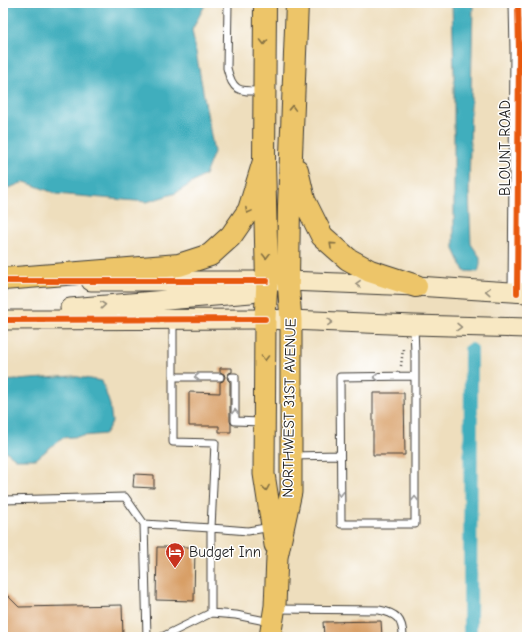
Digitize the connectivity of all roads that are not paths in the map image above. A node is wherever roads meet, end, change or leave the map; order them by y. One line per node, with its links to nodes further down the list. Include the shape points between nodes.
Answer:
1 (228, 3): 5 (lane, via 229,78 241,91)
2 (264, 3): 5 (highway, one-way to 5)
3 (297, 3): 6 (highway, one-way to 3)
4 (518, 3): 12 (street, BLOUNT ROAD)
5 (264, 92): 7 (highway)
6 (291, 147): 10 (highway); 11 (highway, one-way to 6, via 370,272 348,259 322,236 304,200)
7 (264, 161): 8 (highway, one-way to 8, via 249,210 231,236 210,255 179,265); 9 (highway, one-way to 9)
8 (3, 280): 9 (main road)
9 (266, 281): 10 (main road); 14 (main road, NORTHWEST 31ST AVENUE); 16 (main road, one-way to 9, via 52,310 251,293)
10 (288, 281): 11 (main road, one-way to 10); 17 (main road, NORTHWEST 31ST AVENUE)
11 (416, 286): 12 (main road, one-way to 11)
12 (522, 293)
13 (173, 319): 14 (main road); 16 (main road); 21 (lane)
14 (265, 319): 17 (main road); 24 (main road, NORTHWEST 31ST AVENUE, one-way to 24)
15 (3, 320): 16 (main road)
16 (24, 320)
17 (291, 320): 18 (main road, one-way to 18); 26 (main road, NORTHWEST 31ST AVENUE)
18 (414, 325): 19 (main road, one-way to 19); 20 (lane)
19 (527, 328)
20 (415, 376): 25 (lane, one-way to 25, via 340,377); 25 (lane, one-way to 20, via 340,524 415,524)
21 (173, 377): 22 (lane, one-way to 21); 30 (lane, via 174,442 215,443)
22 (220, 377)
23 (232, 377): 24 (lane, one-way to 23, via 235,421 235,377)
24 (264, 422): 29 (main road, NORTHWEST 31ST AVENUE, one-way to 29, via 264,474)
25 (340, 455): 26 (lane)
26 (291, 456): 31 (main road, NORTHWEST 31ST AVENUE, via 291,492)
27 (3, 500): 28 (lane, via 125,497)
28 (144, 524): 30 (lane); 34 (lane)
29 (272, 527): 30 (lane, via 248,531); 31 (main road, NORTHWEST 31ST AVENUE)
30 (211, 528): 32 (lane)
31 (277, 557): 33 (main road, NORTHWEST 31ST AVENUE)
32 (211, 613): 33 (lane); 35 (lane)
33 (272, 622): 36 (lane, via 379,610 393,614 400,622)
34 (147, 637)
35 (162, 637)
36 (403, 637)

